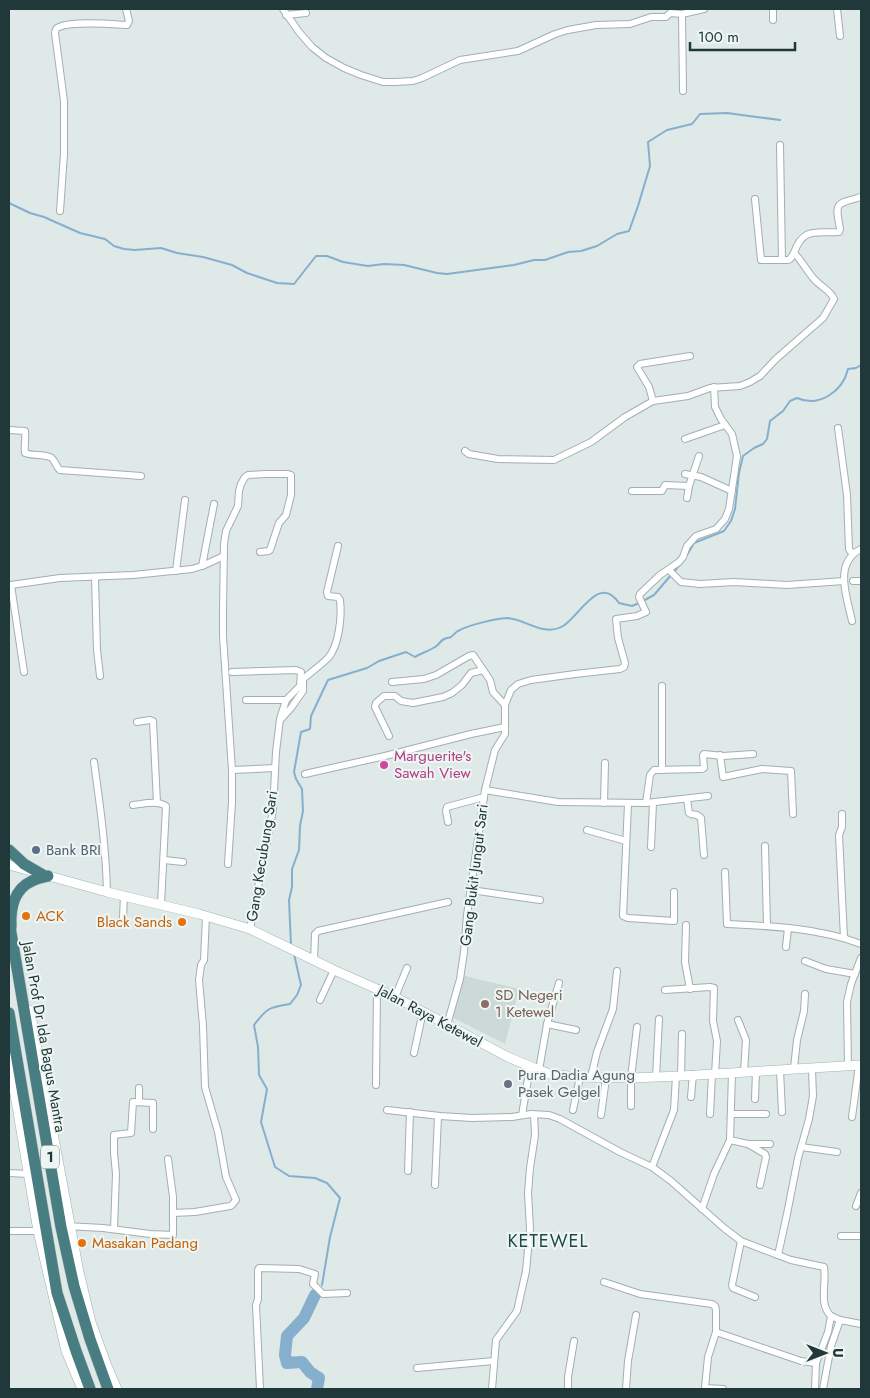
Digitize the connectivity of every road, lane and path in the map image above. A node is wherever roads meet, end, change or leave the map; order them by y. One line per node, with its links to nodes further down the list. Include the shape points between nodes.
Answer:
1 (126, 9): 14 (street, via 127,25 78,24 56,29 64,100)
2 (704, 9): 7 (street)
3 (773, 9): 8 (street)
4 (837, 9): 9 (street)
5 (284, 12): 6 (street); 7 (street, via 326,58 383,82 413,81 460,60 518,51 568,30)
6 (306, 13)
7 (682, 14): 10 (street)
8 (773, 20)
9 (840, 36)
10 (683, 91)
11 (780, 145): 16 (street)
12 (861, 197): 15 (street, via 838,206 839,232 811,233 799,241)
13 (755, 199): 16 (street, via 761,260)
14 (60, 211)
15 (794, 253): 16 (street, via 790,259); 18 (street, via 815,280 834,297 832,304 823,318 760,376 740,386)
16 (782, 260)
17 (690, 356): 19 (street, via 637,367)
18 (714, 387): 19 (street, via 688,396); 20 (street, via 714,407)
19 (653, 401): 24 (street, via 591,442 554,460 498,459)
20 (725, 425): 23 (street); 31 (street, via 732,434 737,456)
21 (838, 428): 38 (street, via 850,551)
22 (9, 430): 28 (street, via 25,431 25,453 50,457 57,469)
23 (685, 439)
24 (465, 451)
25 (699, 456): 27 (street)
26 (684, 474): 27 (street)
27 (693, 474): 29 (street); 31 (street)
28 (141, 476)
29 (689, 486): 30 (street, via 665,485 662,491); 32 (street)
30 (632, 491)
31 (732, 491): 42 (street, via 729,509 721,524 696,536)
32 (687, 498)
33 (184, 500): 41 (street)
34 (214, 504): 40 (street)
35 (338, 546): 58 (street, via 327,592 340,600 335,644 329,657 303,680 304,688 300,695)
36 (861, 549): 38 (street)
37 (260, 552): 39 (street, via 269,552 279,523 286,515 291,475 245,477 238,491 238,506 226,531)
38 (853, 553): 44 (street, via 847,563)
39 (224, 556): 40 (street); 67 (street, via 223,628)
40 (202, 566): 41 (street)
41 (176, 571): 43 (street)
42 (671, 572): 44 (street, via 682,582 700,584 787,585); 57 (street, via 640,594 646,612 616,620 624,667 518,684 511,690)
43 (95, 577): 47 (street); 52 (street)
44 (844, 581): 48 (street)
45 (853, 581): 46 (street)
46 (861, 581)
47 (10, 585): 50 (street)
48 (852, 621)
49 (484, 670): 53 (street, via 470,655 436,675); 57 (street, via 493,692); 61 (street, via 471,673 462,685 443,697 413,703 395,696 384,696 375,707)
50 (24, 672)
51 (232, 672): 56 (street, Gang Kecubung Sari, via 299,670 300,686)
52 (100, 676)
53 (392, 682)
54 (662, 686): 68 (street)
55 (246, 700): 56 (street)
56 (286, 700): 58 (street, Gang Kecubung Sari)
57 (505, 706): 60 (street)
58 (280, 720): 66 (street, Gang Kecubung Sari)
59 (137, 722): 73 (street, via 153,721)
60 (505, 727): 69 (street); 70 (street, Gang Bukit Jungut Sari, via 495,750)
61 (390, 736)
62 (753, 754): 63 (street)
63 (720, 755): 68 (street, via 704,754 702,769); 78 (street, via 723,776 762,769 791,771)
64 (94, 762): 94 (street)
65 (605, 763): 74 (street)
66 (275, 768): 67 (street); 106 (street, Gang Kecubung Sari, via 273,810)
67 (232, 770): 89 (street)
68 (662, 770): 75 (street, via 651,773)
69 (305, 774)
70 (485, 794): 74 (street, via 552,802); 80 (street, via 447,808); 93 (street, Gang Bukit Jungut Sari)
71 (708, 796): 72 (street)
72 (687, 799): 75 (street); 86 (street, via 690,814 701,818)
73 (157, 803): 77 (street); 87 (street, via 166,806)
74 (604, 803): 76 (street)
75 (649, 803): 76 (street); 84 (street)
76 (628, 804): 82 (street)
77 (133, 805)
78 (793, 814)
79 (842, 814): 107 (street, via 839,835)
80 (448, 822)
81 (587, 830): 82 (street)
82 (626, 841): 95 (street, via 624,917 674,921)
83 (765, 846): 104 (street)
84 (651, 847)
85 (9, 850): 92 (highway, via 24,864)
86 (704, 855)
87 (164, 860): 88 (street); 99 (street)
88 (183, 862)
89 (228, 864)
90 (10, 867): 92 (main road, Jalan Raya Ketewel)
91 (725, 872): 104 (street, via 727,924)
92 (45, 875): 94 (main road, Jalan Raya Ketewel); 103 (highway, Jalan Prof Dr Ida Bagus Mantra, via 30,881 19,892 10,913)
93 (470, 890): 97 (street); 129 (street, Gang Bukit Jungut Sari, via 460,979)
94 (107, 892): 96 (main road, Jalan Raya Ketewel)
95 (674, 892)
96 (124, 895): 99 (main road, Jalan Raya Ketewel); 101 (street)
97 (540, 900)
98 (448, 902): 111 (street, via 318,931 315,934)
99 (161, 904): 100 (main road, Jalan Raya Ketewel)
100 (206, 916): 106 (main road, Jalan Raya Ketewel); 187 (street, via 204,960 200,965 199,980 205,1087 226,1177 236,1200 230,1206)
101 (123, 918)
102 (686, 925): 119 (street, via 685,962)
103 (10, 926): 188 (highway, Jalan Prof Dr Ida Bagus Mantra / 1)
104 (766, 926): 105 (street)
105 (788, 928): 107 (street); 109 (street)
106 (250, 929): 111 (main road, Jalan Raya Ketewel)
107 (844, 938): 108 (street)
108 (861, 944)
109 (786, 947)
110 (861, 958): 116 (street)
111 (314, 961): 114 (main road, Jalan Raya Ketewel)
112 (805, 961): 116 (street)
113 (407, 968): 122 (street)
114 (334, 970): 118 (main road, Jalan Raya Ketewel); 123 (street)
115 (618, 972): 148 (street, via 613,1009)
116 (855, 974): 136 (street, via 847,1002)
117 (559, 983): 128 (street)
118 (377, 988): 122 (main road, Jalan Raya Ketewel); 152 (street)
119 (690, 989): 120 (street); 145 (street, via 714,989 713,1021 718,1041)
120 (665, 990)
121 (805, 994): 137 (street)
122 (395, 997): 124 (main road, Jalan Raya Ketewel)
123 (320, 1000)
124 (424, 1012): 129 (main road, Jalan Raya Ketewel); 133 (street)
125 (9, 1014): 191 (highway, Jalan Prof Dr Ida Bagus Mantra / 1)
126 (659, 1019): 149 (street)
127 (738, 1020): 142 (street, via 746,1040)
128 (547, 1024): 131 (street); 139 (street)
129 (447, 1025): 139 (main road, Jalan Raya Ketewel)
130 (637, 1027): 151 (street)
131 (576, 1030)
132 (682, 1034): 146 (street)
133 (414, 1053)
134 (9, 1058): 155 (main road)
135 (860, 1065): 136 (main road, Jalan Raya Ketewel); 170 (street)
136 (848, 1066): 138 (main road, Jalan Raya Ketewel)
137 (794, 1068): 138 (main road, Jalan Raya Ketewel); 140 (main road, Jalan Raya Ketewel)
138 (812, 1068): 175 (street, via 813,1096)
139 (534, 1069): 147 (main road, Jalan Raya Ketewel); 166 (street)
140 (780, 1070): 141 (main road, Jalan Raya Ketewel); 162 (street)
141 (756, 1071): 142 (main road, Jalan Raya Ketewel); 156 (street)
142 (744, 1072): 143 (main road, Jalan Raya Ketewel)
143 (732, 1073): 145 (main road, Jalan Raya Ketewel); 164 (street)
144 (693, 1074): 145 (main road, Jalan Raya Ketewel); 146 (main road, Jalan Raya Ketewel); 154 (street)
145 (714, 1074): 163 (street)
146 (679, 1076): 149 (main road, Jalan Raya Ketewel); 178 (street, via 674,1110)
147 (580, 1077): 148 (main road, Jalan Raya Ketewel); 160 (street)
148 (591, 1077): 150 (main road, Jalan Raya Ketewel)
149 (656, 1077): 151 (main road, Jalan Raya Ketewel)
150 (606, 1078): 151 (main road, Jalan Raya Ketewel); 168 (street)
151 (632, 1078): 158 (street)
152 (376, 1085)
153 (139, 1088): 157 (street)
154 (691, 1097)
155 (12, 1098): 181 (main road)
156 (755, 1099)
157 (139, 1102): 171 (street, via 154,1103); 189 (street, via 132,1104 131,1133 113,1137 116,1174)
158 (631, 1106)
159 (386, 1110): 161 (street)
160 (573, 1110)
161 (410, 1112): 169 (street); 179 (street)
162 (782, 1112)
163 (710, 1114)
164 (731, 1114): 165 (street); 172 (street)
165 (766, 1114)
166 (522, 1115): 167 (street); 169 (street)
167 (534, 1115): 178 (street, via 545,1114 560,1119); 205 (street, via 526,1271 517,1311 496,1340)
168 (601, 1115)
169 (438, 1116): 182 (street)
170 (852, 1117)
171 (154, 1129)
172 (730, 1140): 173 (street); 186 (street)
173 (748, 1144): 174 (street); 183 (street, via 766,1157)
174 (770, 1144)
175 (801, 1147): 176 (street); 195 (street)
176 (837, 1152)
177 (168, 1158): 187 (street)
178 (652, 1168): 186 (street)
179 (408, 1171)
180 (9, 1173): 181 (street)
181 (28, 1174): 191 (main road)
182 (435, 1185)
183 (760, 1185)
184 (861, 1193): 185 (street)
185 (856, 1206)
186 (702, 1208): 194 (street)
187 (173, 1213): 189 (street, via 174,1234)
188 (65, 1227): 189 (street); 210 (highway, Jalan Prof Dr Ida Bagus Mantra / 1, via 74,1286); 211 (main road, via 92,1322)
189 (114, 1229)
190 (9, 1231): 191 (street)
191 (42, 1231): 208 (main road, via 66,1351); 209 (highway, Jalan Prof Dr Ida Bagus Mantra / 1, via 57,1293)
192 (841, 1236): 193 (street)
193 (861, 1236)
194 (741, 1241): 195 (street); 198 (street, via 732,1287)
195 (778, 1255): 200 (street, via 824,1267 824,1301)
196 (604, 1282): 203 (street, via 640,1294 712,1304 716,1310)
197 (347, 1293): 212 (street, via 323,1294 313,1284 315,1274 300,1269 259,1268 256,1310)
198 (755, 1296)
199 (636, 1315): 215 (street)
200 (831, 1316): 201 (street); 206 (street)
201 (840, 1320): 202 (street); 218 (street, via 830,1346)
202 (861, 1324)
203 (716, 1332): 206 (street, via 801,1361); 216 (street, via 708,1357 705,1388)
204 (574, 1341): 214 (street)
205 (494, 1361): 207 (street); 213 (street)
206 (816, 1363): 217 (street)
207 (418, 1368)
208 (82, 1389)
209 (90, 1389)
210 (108, 1389)
211 (117, 1389)
212 (260, 1389)
213 (492, 1389)
214 (568, 1389)
215 (626, 1389)
216 (723, 1389)
217 (815, 1389)
218 (823, 1389)

